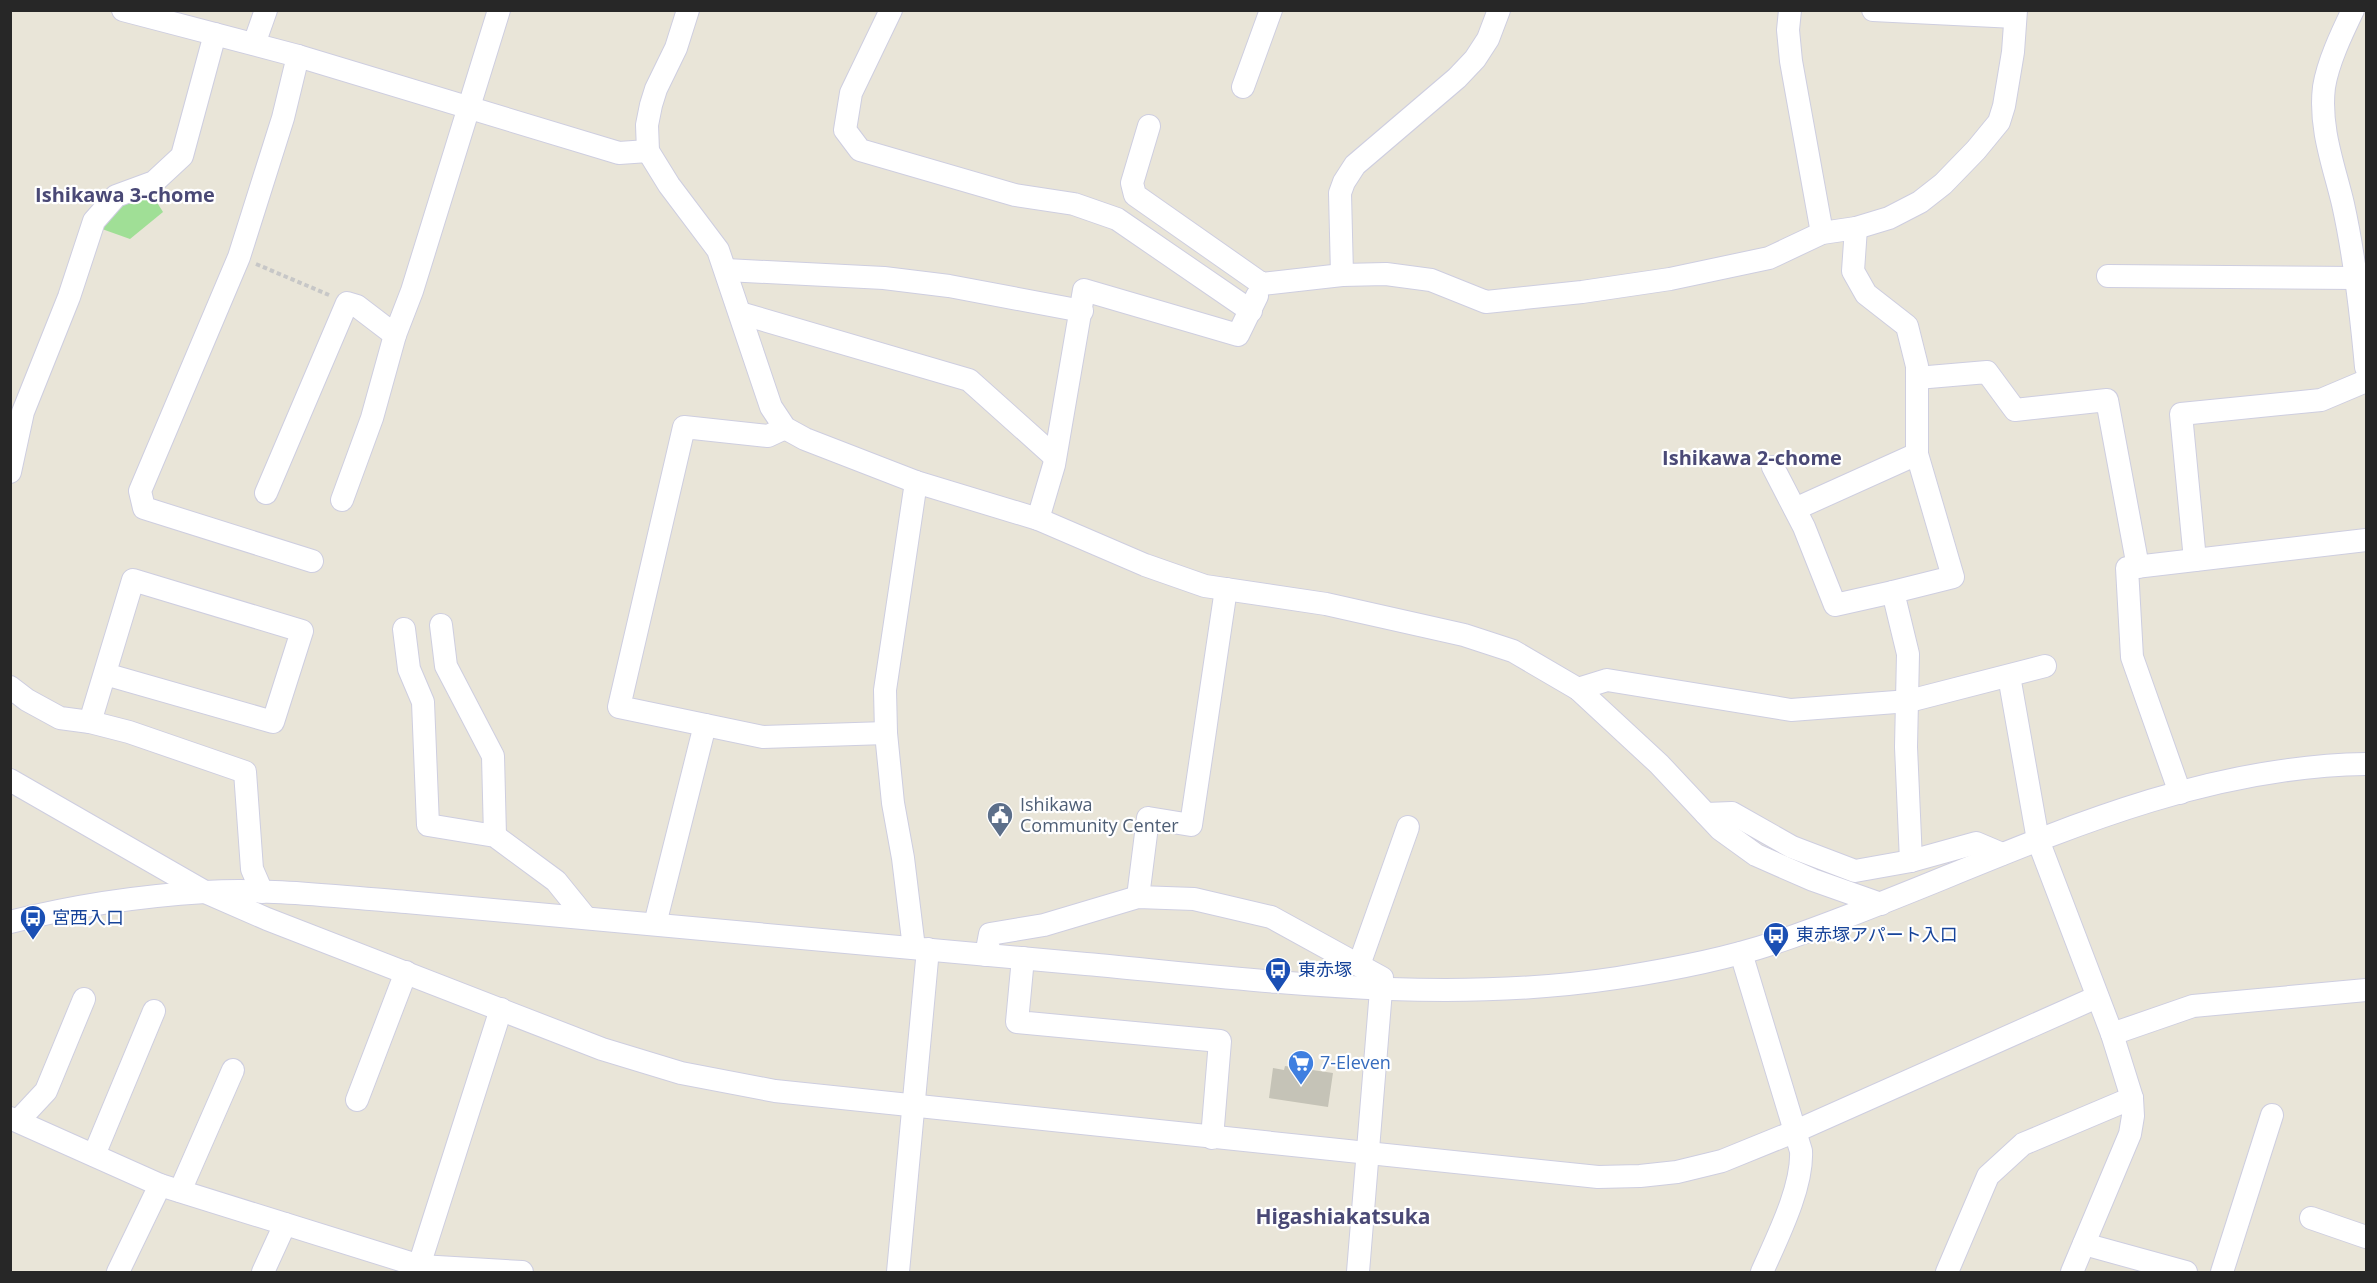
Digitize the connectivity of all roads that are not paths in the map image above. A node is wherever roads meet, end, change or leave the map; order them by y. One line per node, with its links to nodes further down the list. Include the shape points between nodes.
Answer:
1 (123, 10): 12 (street)
2 (266, 10): 13 (street)
3 (499, 10): 16 (street)
4 (688, 10): 18 (street, via 676,48 653,97 646,125)
5 (891, 10): 27 (street, via 851,93 845,130 860,150 1015,195 1074,204 1117,219)
6 (1271, 10): 15 (street)
7 (1499, 10): 22 (street, via 1475,59 1355,165 1344,182 1339,212)
8 (1790, 10): 20 (street, via 1791,61)
9 (1874, 10): 11 (street)
10 (2353, 10): 24 (street, via 2330,66 2324,111 2326,139)
11 (2016, 14): 19 (street, via 1999,122 1951,176 1920,202 1889,218)
12 (215, 34): 13 (street); 37 (street, via 182,156 154,182 116,196 94,221 69,297 23,412)
13 (254, 44): 14 (street)
14 (298, 56): 16 (street); 45 (street, via 283,118 239,257 140,491 144,508)
15 (1243, 87)
16 (469, 107): 18 (street, via 619,153); 29 (street)
17 (1149, 126): 25 (street, via 1132,183 1135,195)
18 (648, 152): 21 (street, via 718,250)
19 (1856, 228): 20 (street); 31 (street, via 1854,271 1866,294 1906,326)
20 (1822, 233): 22 (street, via 1768,258 1670,279 1486,302 1431,280 1402,275)
21 (726, 270): 26 (street, via 884,278); 28 (street)
22 (1342, 275): 25 (street)
23 (2108, 276): 24 (street)
24 (2356, 278): 30 (street)
25 (1262, 284): 27 (street)
26 (1082, 311): 27 (street, via 1084,290 1238,335); 35 (street)
27 (1251, 311)
28 (740, 313): 33 (street, via 771,407); 35 (street, via 969,380)
29 (395, 335): 39 (street, via 357,306 347,303); 40 (street, via 372,418)
30 (2367, 367)
31 (1917, 378): 34 (street); 46 (street, via 1987,372 2015,410 2107,400)
32 (2367, 381): 44 (street, via 2320,400 2181,414)
33 (785, 428): 38 (street); 60 (street, via 768,436 684,427 619,707)
34 (1917, 454): 41 (street); 48 (street, via 1953,577)
35 (1055, 457): 42 (street)
36 (1773, 467): 41 (street)
37 (10, 472)
38 (916, 482): 42 (street); 61 (street, via 885,690)
39 (267, 493)
40 (342, 500)
41 (1794, 509): 48 (street, via 1835,605)
42 (1038, 519): 47 (street, via 1145,565)
43 (2367, 540): 44 (street)
44 (2195, 560): 46 (street)
45 (312, 561)
46 (2138, 567): 64 (street, via 2127,568 2132,657)
47 (1226, 589): 57 (street, via 1326,604 1464,634 1513,651); 73 (street, via 1191,825 1148,818)
48 (1893, 592): 58 (street, via 1908,654)
49 (441, 625): 51 (street)
50 (404, 629): 53 (street)
51 (446, 666): 53 (street); 67 (street, via 493,756)
52 (2045, 666): 55 (street)
53 (411, 673): 67 (street, via 423,702 428,825)
54 (105, 674): 54 (street, via 134,580 302,632 273,722); 59 (street)
55 (2010, 676): 58 (street); 68 (street)
56 (10, 687): 59 (street, via 60,718)
57 (1578, 689): 58 (street, via 1607,680 1791,710); 65 (street)
58 (1909, 701): 70 (street, via 1906,747)
59 (90, 722): 72 (street, via 245,772 252,869)
60 (705, 725): 61 (street, via 763,737); 77 (street)
61 (886, 733): 78 (street, via 893,803)
62 (2367, 764): 64 (street, via 2254,776)
63 (10, 780): 71 (street)
64 (2180, 793): 68 (street)
65 (1706, 814): 70 (street, via 1732,813 1792,847 1855,871); 74 (street, via 1756,855)
66 (1408, 828): 82 (street)
67 (495, 836): 75 (street, via 556,881)
68 (2038, 840): 69 (street); 86 (street)
69 (2002, 854): 70 (street, via 1976,843); 74 (street)
70 (1911, 861)
71 (205, 892): 72 (street); 76 (street, via 85,907); 83 (street, via 267,920)
72 (262, 892): 75 (street)
73 (1138, 897): 80 (street, via 1044,925 990,934); 82 (street, via 1194,899 1271,917)
74 (1881, 904): 79 (street)
75 (586, 918): 77 (street)
76 (10, 922)
77 (655, 924): 78 (street)
78 (921, 948): 80 (street); 94 (street)
79 (1741, 953): 84 (street, via 1617,978 1526,988); 97 (street)
80 (986, 955): 81 (street)
81 (1023, 958): 84 (street); 98 (street, via 1017,1023 1220,1041)
82 (1359, 965): 84 (street, via 1382,978)
83 (406, 972): 88 (street); 93 (street)
84 (1381, 989): 99 (street)
85 (2367, 990): 90 (street, via 2193,1006)
86 (2097, 997): 90 (street); 97 (street)
87 (84, 999): 96 (street, via 46,1091)
88 (501, 1009): 94 (street, via 602,1049 681,1073 775,1091); 106 (street)
89 (154, 1011): 100 (street)
90 (2112, 1034): 92 (street)
91 (233, 1070): 101 (street)
92 (2132, 1098): 105 (street, via 2130,1134); 113 (street, via 2023,1144 1988,1176)
93 (357, 1100)
94 (913, 1107): 98 (street); 110 (street)
95 (2272, 1115): 116 (street)
96 (14, 1120): 100 (street)
97 (1796, 1131): 99 (street, via 1722,1161 1640,1176 1598,1177); 112 (street, via 1802,1166 1799,1183)
98 (1212, 1138): 99 (street)
99 (1367, 1154): 111 (street)
100 (94, 1155): 101 (street)
101 (170, 1188): 103 (street); 107 (street)
102 (2311, 1218): 104 (street)
103 (285, 1224): 106 (street); 108 (street)
104 (2367, 1237)
105 (2084, 1244): 114 (street); 115 (street)
106 (419, 1269): 109 (street)
107 (118, 1272)
108 (263, 1272)
109 (522, 1272)
110 (897, 1272)
111 (1358, 1272)
112 (1762, 1272)
113 (1947, 1272)
114 (2072, 1272)
115 (2186, 1272)
116 (2222, 1272)

